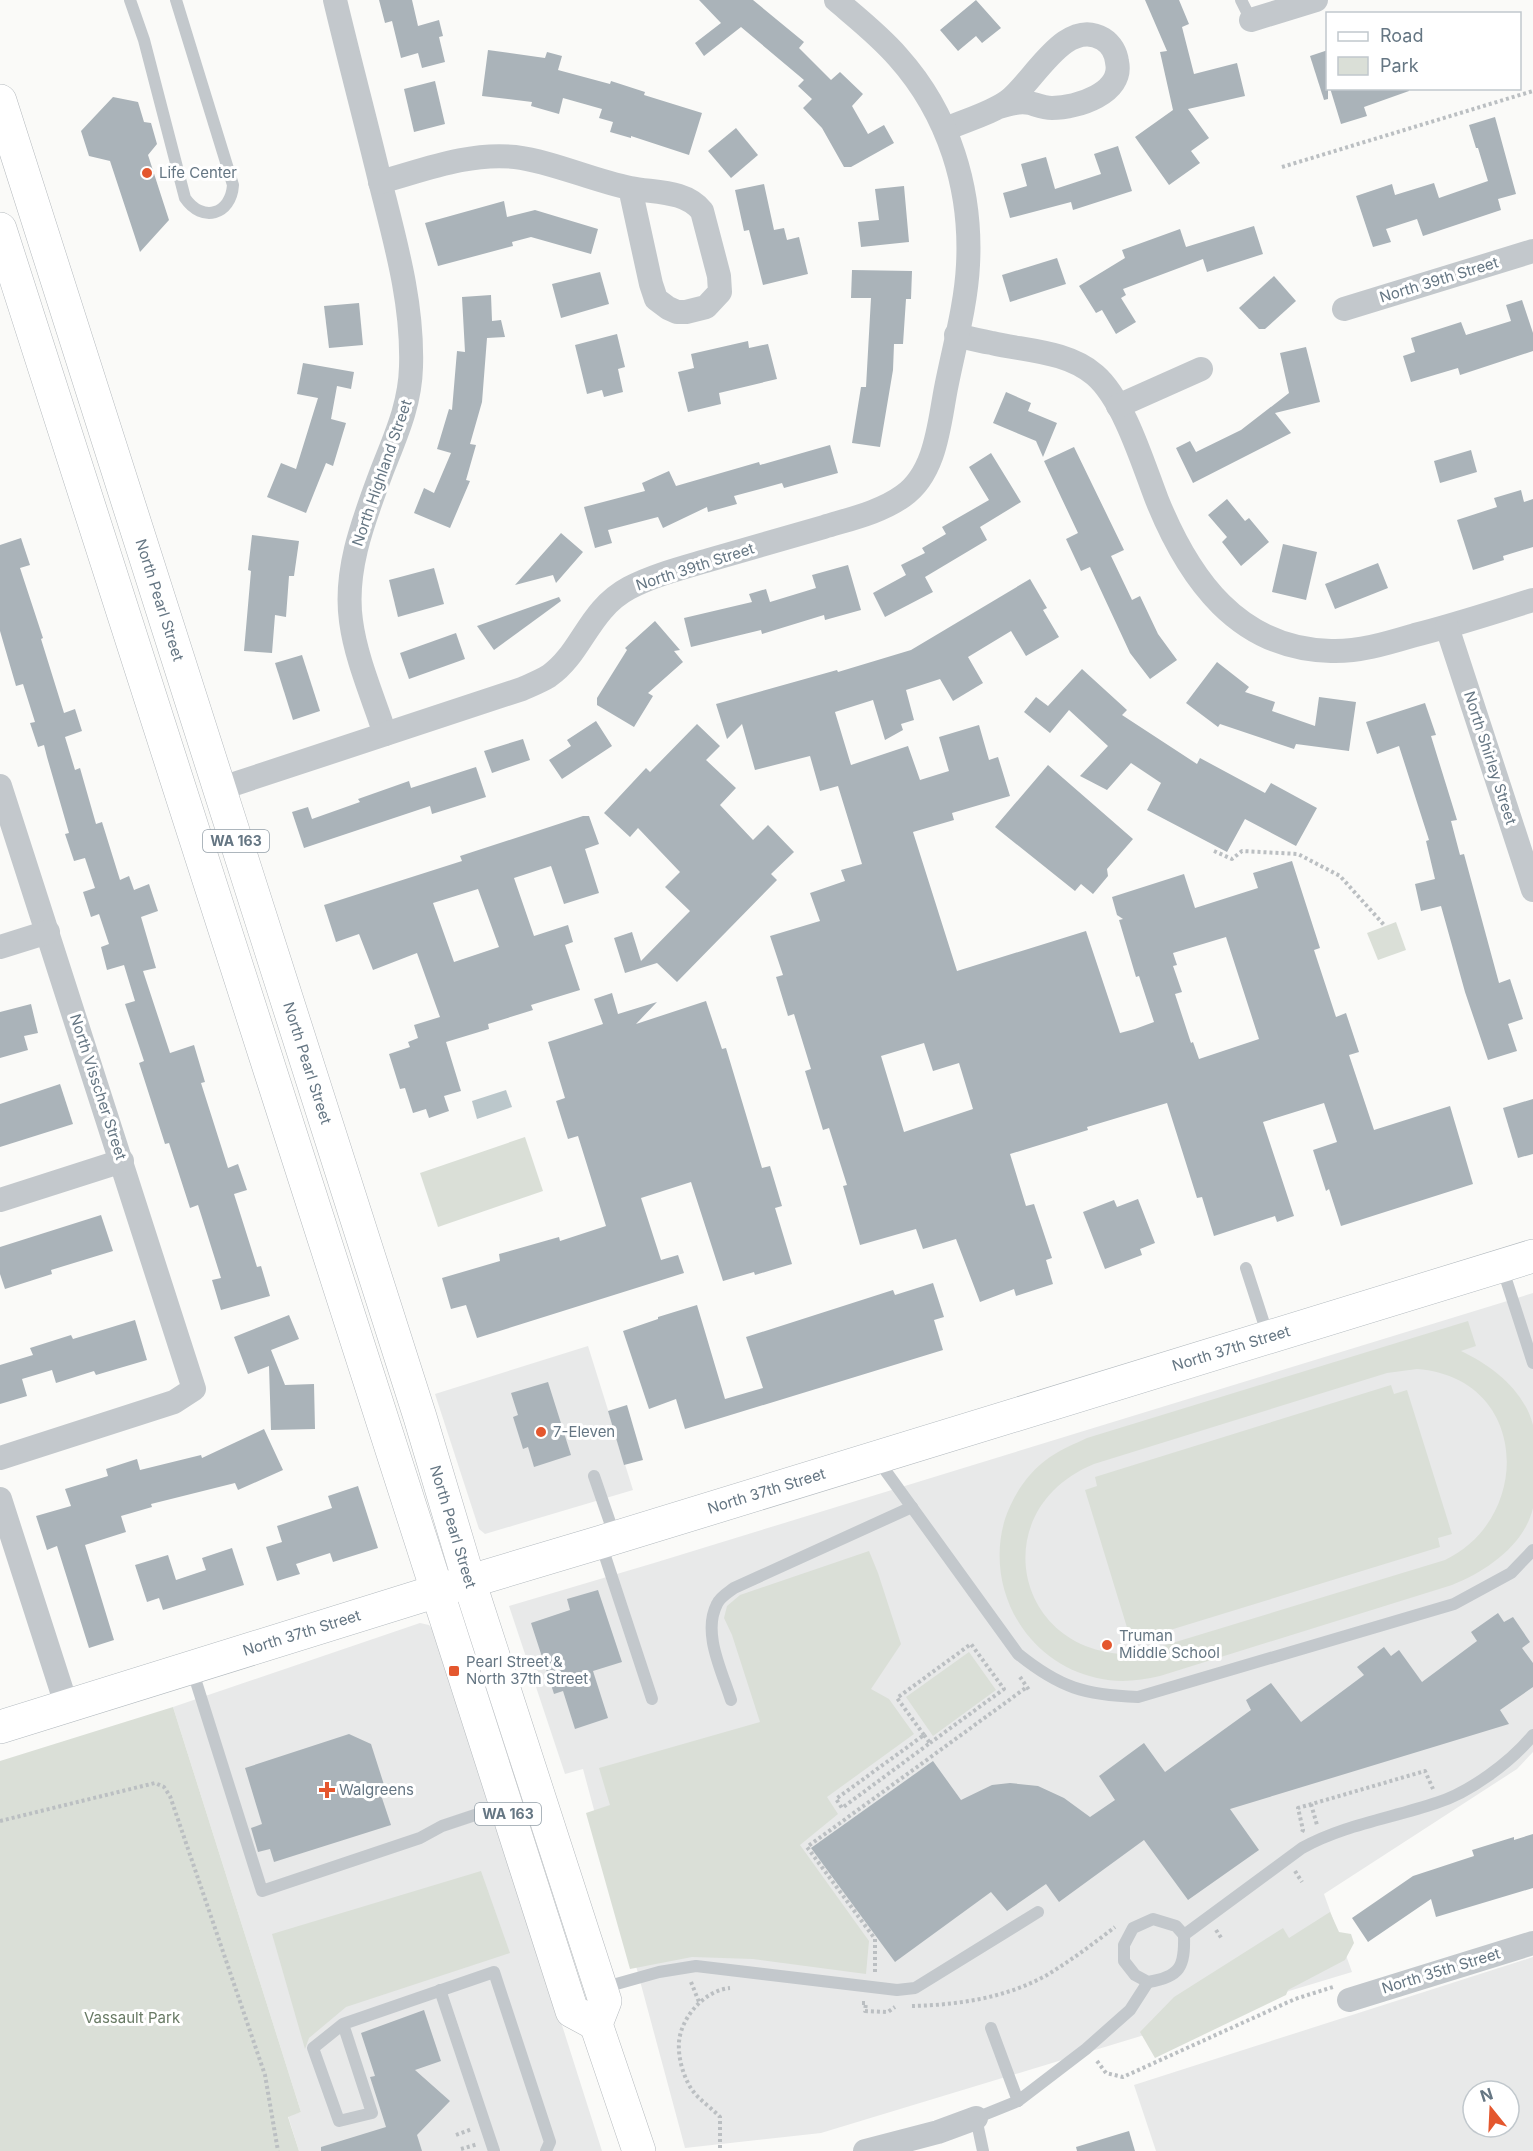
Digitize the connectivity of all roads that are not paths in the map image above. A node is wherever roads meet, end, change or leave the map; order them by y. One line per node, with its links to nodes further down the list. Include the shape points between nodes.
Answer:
1 (130, 0): 2 (lane, via 185,198 195,210 210,213 230,201 233,185)
2 (176, 0)
3 (335, 0): 10 (street, North Highland Street)
4 (836, 0): 9 (street, North 39th Street, via 899,57)
5 (1316, 0): 6 (street)
6 (1246, 10)
7 (0, 101): 22 (main road, North Pearl Street / WA 163)
8 (999, 108): 8 (street, via 1022,102 1055,108 1092,98 1116,80 1119,69 1115,54 1108,42 1096,35 1071,39); 9 (street)
9 (946, 129): 15 (street, North 39th Street, via 962,189 968,244)
10 (380, 182): 11 (street, via 450,162 489,156 538,162); 20 (street, North Highland Street, via 408,308 410,390 355,552 350,608 357,647)
11 (630, 188): 11 (street, via 683,197 702,211 720,292 706,307 677,312 656,299)
12 (0, 229): 41 (main road, WA 163)
13 (1533, 251): 14 (street, North 39th Street)
14 (1344, 309)
15 (956, 335): 17 (street, via 1069,360 1096,376); 20 (street, North 39th Street, via 934,446 914,488 902,497 848,520 668,572 630,587 597,614 549,676 522,689)
16 (1201, 369): 17 (street)
17 (1118, 406): 19 (street, via 1176,544 1211,594 1251,628 1270,640 1331,651 1358,649)
18 (1533, 600): 19 (street)
19 (1448, 627): 23 (street, North Shirley Street)
20 (385, 734): 22 (street, North 39th Street)
21 (0, 786): 24 (street, North Visscher Street)
22 (219, 789): 40 (main road, North Pearl Street / WA 163)
23 (1533, 890)
24 (48, 932): 25 (street); 26 (street, North Visscher Street)
25 (0, 947)
26 (122, 1161): 27 (street); 33 (street, North Visscher Street, via 194,1389 174,1402)
27 (0, 1200)
28 (1533, 1256): 29 (main road, North 37th Street)
29 (1502, 1266): 31 (main road, North 37th Street); 32 (lane)
30 (1246, 1268): 31 (lane)
31 (1268, 1338): 34 (main road, North 37th Street)
32 (1533, 1363)
33 (0, 1458)
34 (876, 1458): 37 (lane); 38 (main road, North 37th Street)
35 (594, 1476): 38 (lane)
36 (0, 1499): 45 (street)
37 (912, 1507): 39 (lane, via 1018,1654 1056,1681 1106,1696 1138,1697 1454,1604 1511,1573); 44 (lane, via 734,1588 717,1602 711,1623 712,1639)
38 (608, 1540): 40 (main road, North 37th Street); 43 (lane)
39 (1533, 1550)
40 (469, 1581): 41 (main road, North 37th Street); 53 (main road, North Pearl Street / WA 163)
41 (436, 1591): 42 (main road, North 37th Street); 48 (main road, WA 163)
42 (192, 1667): 45 (main road, North 37th Street); 48 (lane, via 262,1891)
43 (652, 1700)
44 (731, 1700)
45 (67, 1707): 46 (main road, North 37th Street)
46 (0, 1727)
47 (1533, 1735): 50 (lane, via 1462,1793 1320,1838 1285,1858)
48 (505, 1805): 57 (main road, WA 163, via 572,2011)
49 (1038, 1912): 53 (lane, via 915,1988 897,1990 696,1966)
50 (1184, 1935): 52 (lane, via 1185,1954 1180,1969 1166,1979); 52 (lane, via 1176,1926 1153,1919 1133,1928 1124,1945 1124,1961)
51 (1533, 1943): 55 (street, North 35th Street)
52 (1148, 1982): 59 (lane, via 1130,2010)
53 (601, 1988): 57 (main road, North Pearl Street / WA 163, via 605,2001)
54 (440, 1990): 56 (lane); 61 (lane); 62 (lane, via 494,1972 550,2142)
55 (1344, 1992)
56 (343, 2024): 56 (lane, via 313,2048 339,2121 372,2113)
57 (596, 2024): 63 (main road)
58 (991, 2028): 59 (lane)
59 (1018, 2101): 60 (lane)
60 (976, 2118): 64 (street); 65 (lane)
61 (494, 2151)
62 (546, 2151)
63 (639, 2151)
64 (865, 2151)
65 (983, 2151)

